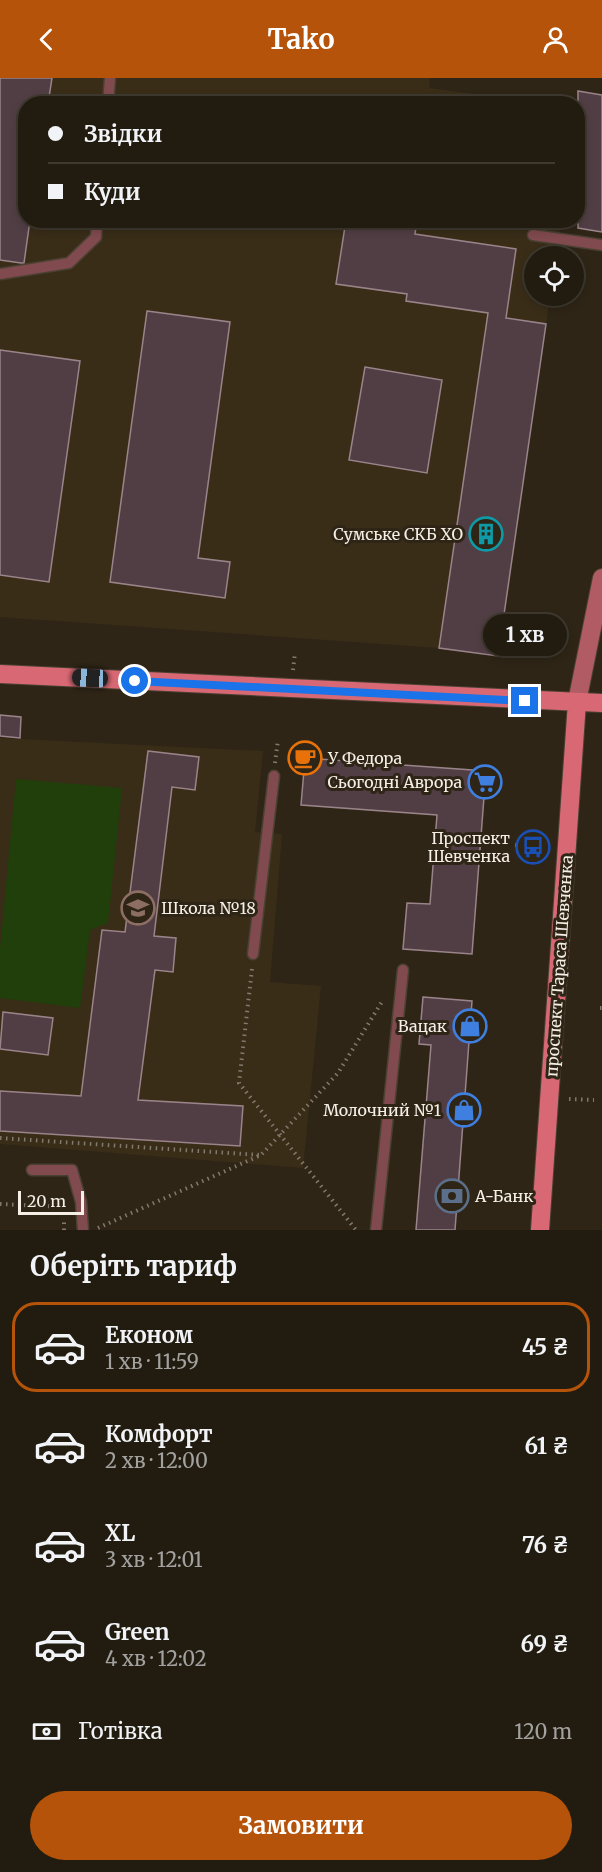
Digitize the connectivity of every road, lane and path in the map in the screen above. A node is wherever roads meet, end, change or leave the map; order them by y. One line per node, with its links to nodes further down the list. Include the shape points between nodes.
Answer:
1 (110, 78): 2 (lane)
2 (109, 96)
3 (97, 228): 6 (lane, via 96,237 69,263)
4 (533, 235): 5 (lane)
5 (602, 245)
6 (0, 274)
7 (602, 578): 9 (main road)
8 (0, 674): 9 (main road)
9 (577, 702): 10 (main road); 14 (main road, проспект Тараса Шевченка)
10 (602, 703)
11 (278, 740): 12 (path)
12 (274, 776): 15 (lane)
13 (515, 845): 14 (path)
14 (567, 851): 18 (main road, проспект Тараса Шевченка)
15 (253, 954): 20 (path, via 239,1083)
16 (403, 970): 29 (lane)
17 (385, 998): 20 (path, via 338,1073)
18 (550, 1100): 19 (path); 30 (main road, проспект Тараса Шевченка)
19 (594, 1100)
20 (282, 1136): 22 (path); 28 (path)
21 (0, 1138): 22 (path)
22 (261, 1155): 27 (path)
23 (32, 1170): 26 (lane, via 72,1170 81,1202)
24 (0, 1204): 25 (path, via 64,1206)
25 (64, 1230)
26 (83, 1230)
27 (95, 1230)
28 (356, 1230)
29 (376, 1230)
30 (540, 1230)

